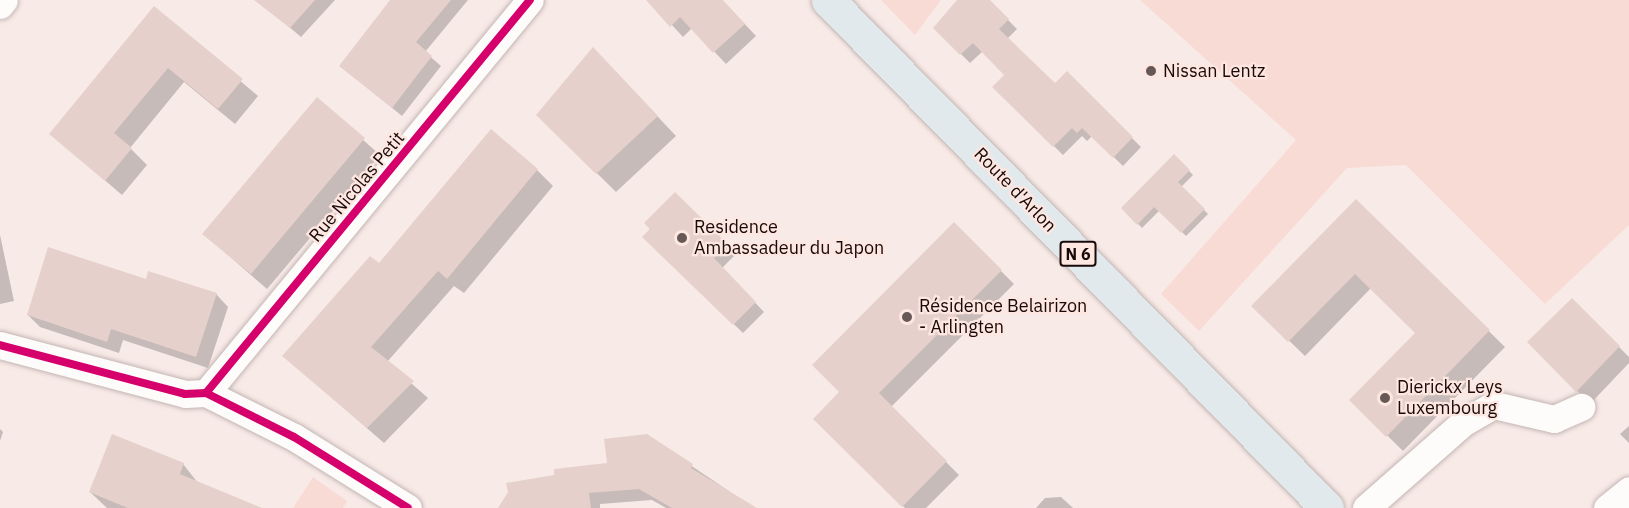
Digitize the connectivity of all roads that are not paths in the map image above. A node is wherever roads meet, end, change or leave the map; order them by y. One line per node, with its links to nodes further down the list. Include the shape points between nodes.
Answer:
1 (4, 0): 4 (street)
2 (530, 0): 6 (street, Rue Nicolas Petit)
3 (828, 0): 10 (main road, Route d'Arlon / N 6)
4 (0, 5)
5 (0, 345): 6 (street, via 185,394)
6 (206, 393): 9 (street, via 294,437)
7 (1581, 407): 11 (street, via 1554,419 1494,405 1464,422)
8 (1629, 490): 12 (street)
9 (408, 508)
10 (1327, 508)
11 (1366, 508)
12 (1607, 508)

